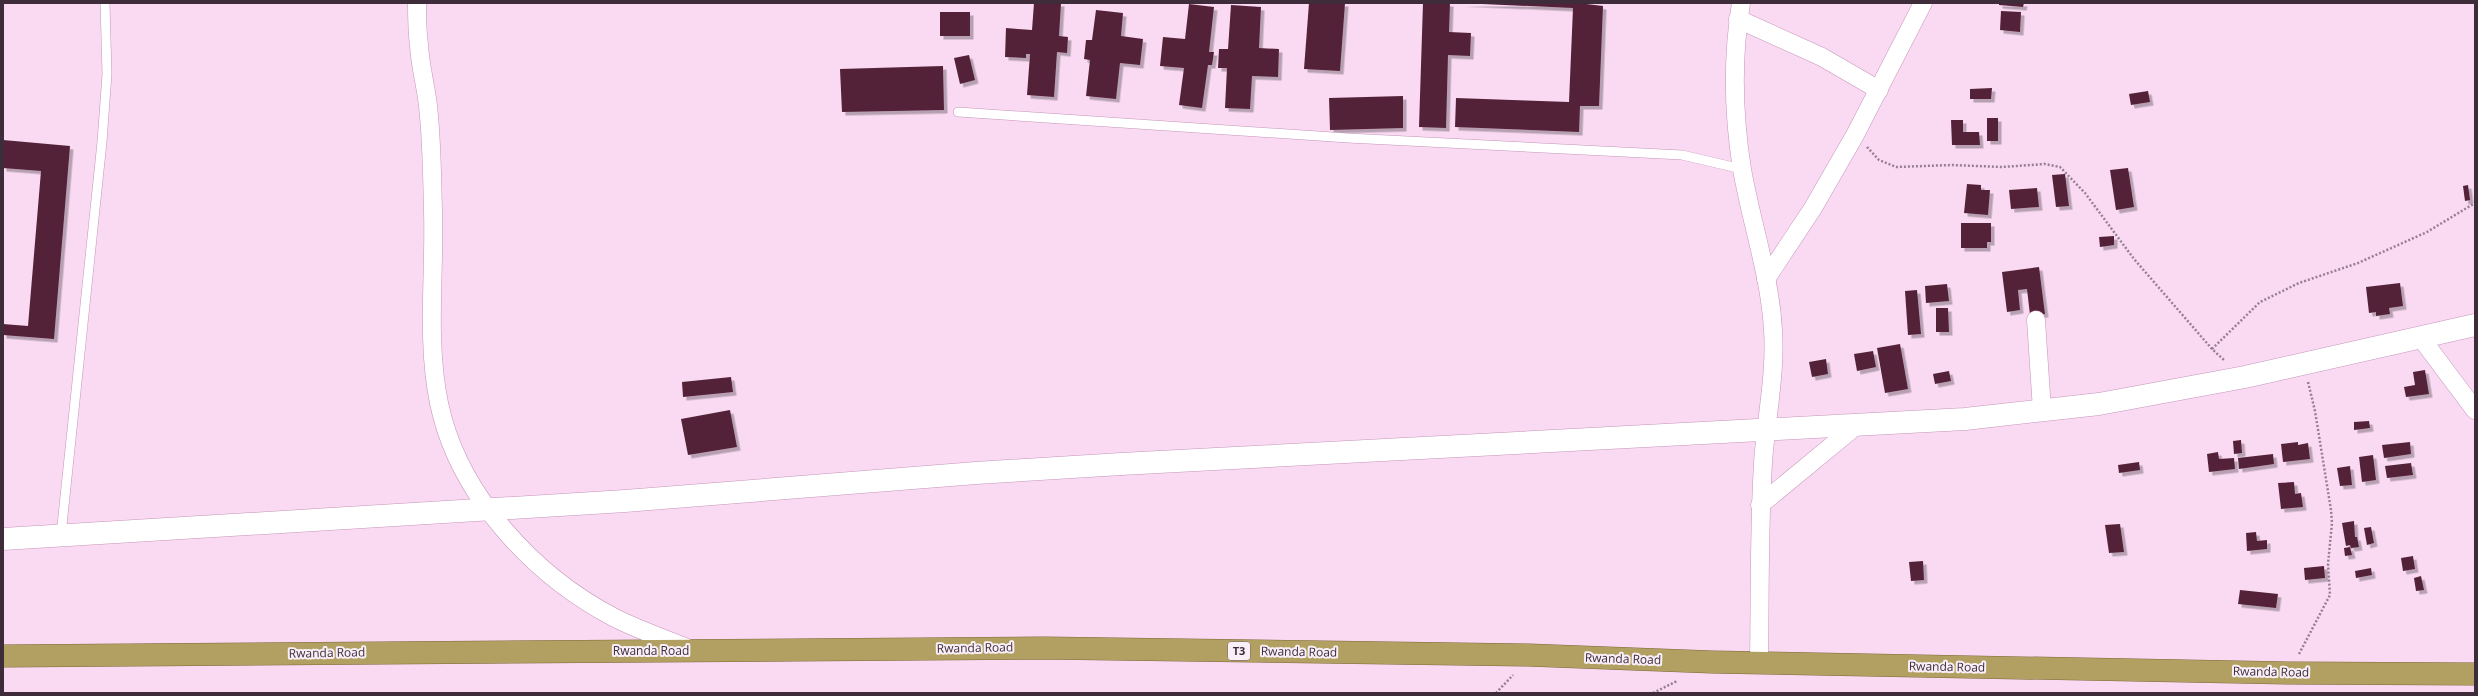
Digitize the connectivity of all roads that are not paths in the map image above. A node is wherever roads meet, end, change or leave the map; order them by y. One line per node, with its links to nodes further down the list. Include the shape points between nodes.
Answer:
1 (105, 3): 18 (lane, via 107,74 102,142)
2 (417, 3): 17 (street, via 419,46 428,106 433,212 433,338 438,396 446,428 462,465)
3 (1923, 3): 5 (street)
4 (1740, 11): 5 (street); 7 (street, via 1733,70)
5 (1879, 90): 8 (street, via 1813,208)
6 (958, 112): 7 (lane, via 1348,138 1682,155)
7 (1742, 169): 8 (street)
8 (1766, 279): 15 (street, via 1773,328 1774,361)
9 (2036, 320): 12 (street)
10 (2475, 324): 11 (street)
11 (2421, 338): 12 (street, via 2245,377 2099,404); 13 (street)
12 (2042, 410): 14 (street, via 1965,419)
13 (2475, 410)
14 (1857, 425): 15 (street); 16 (street)
15 (1765, 428): 16 (street); 17 (street, via 984,472 625,501)
16 (1760, 505): 22 (street)
17 (487, 509): 18 (street); 20 (street, via 542,568 573,591 615,618)
18 (61, 536): 19 (street)
19 (3, 539)
20 (696, 652): 21 (highway, Rwanda Road / T3, via 511,651); 22 (highway, Rwanda Road / T3, via 1042,648 1520,655)
21 (3, 656)
22 (1759, 663): 23 (highway, Rwanda Road / T3)
23 (2475, 674)

